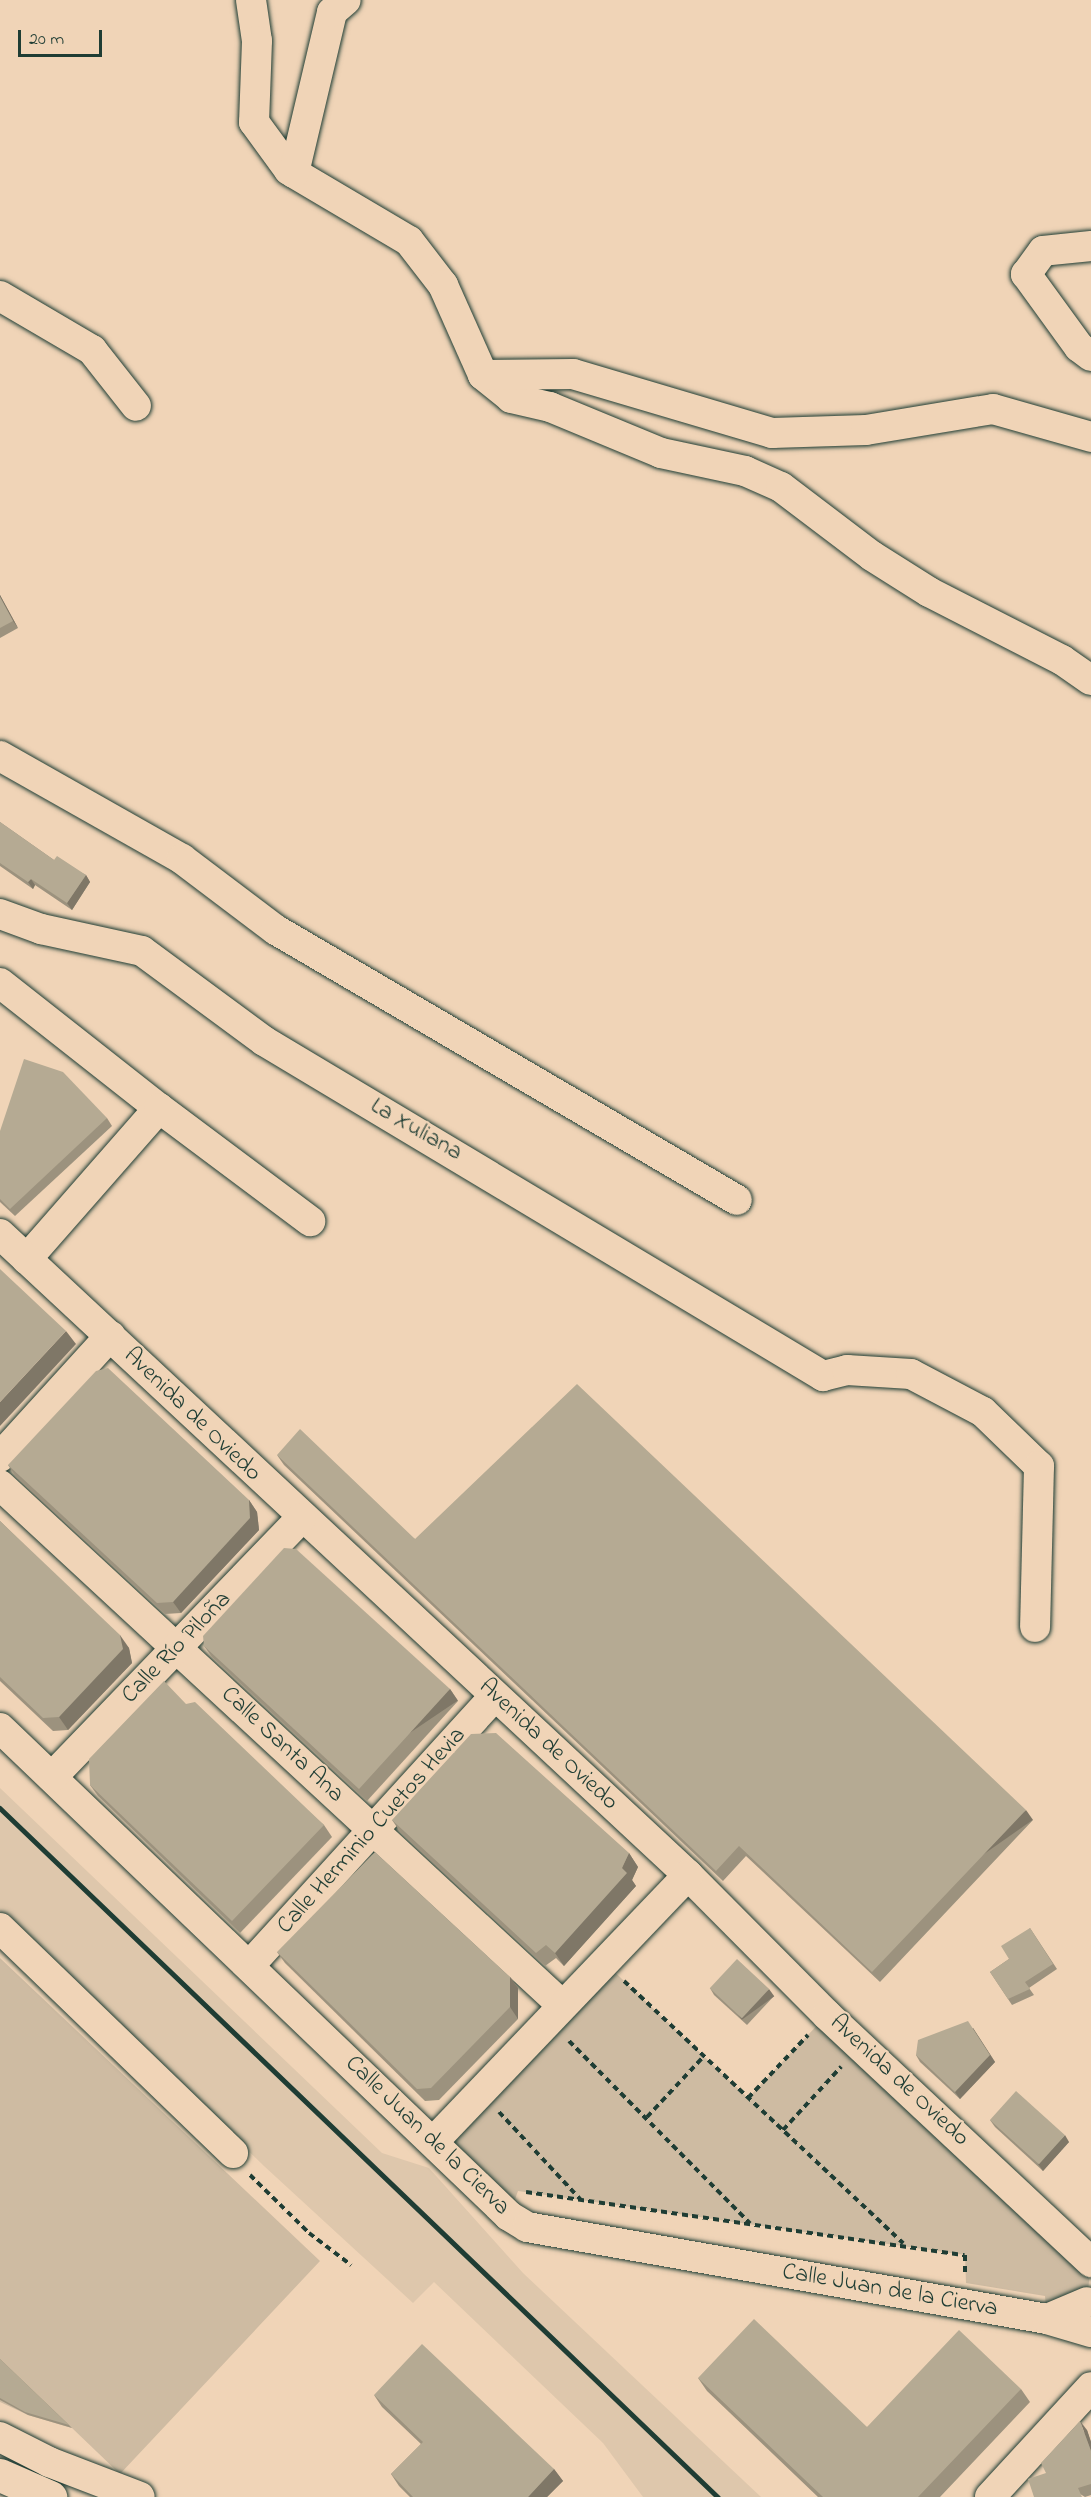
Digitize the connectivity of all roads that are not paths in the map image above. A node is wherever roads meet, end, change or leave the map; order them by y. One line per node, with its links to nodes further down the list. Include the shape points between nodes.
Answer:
1 (251, 0): 3 (street, via 256,41 254,122)
2 (346, 0): 3 (street, via 332,12)
3 (294, 173): 7 (street, via 409,241 443,285)
4 (1091, 246): 6 (street, via 1043,251 1026,274 1079,347)
5 (0, 296): 8 (street, via 92,350)
6 (1091, 356)
7 (483, 375): 9 (street, via 573,374 772,433 866,429 993,409); 10 (street, via 511,398 550,407 661,453 745,471 781,487 872,556 929,592 1062,660)
8 (136, 406)
9 (1091, 437)
10 (1091, 680)
11 (0, 756): 16 (street, via 182,859 276,930)
12 (0, 889): 13 (street)
13 (5, 916): 24 (street, La Xuliana, via 41,929 142,951 264,1041 823,1376 847,1370 911,1374 983,1412 1039,1466)
14 (0, 983): 15 (street)
15 (159, 1108): 17 (street); 19 (street)
16 (737, 1200)
17 (310, 1221)
18 (0, 1234): 19 (street, Avenida de Oviedo)
19 (27, 1259): 20 (street, Avenida de Oviedo)
20 (110, 1336): 21 (street); 23 (street, Avenida de Oviedo)
21 (0, 1457)
22 (0, 1485): 25 (street, Calle Santa Ana)
23 (301, 1518): 25 (street, Calle Río Piloña); 26 (street, Avenida de Oviedo)
24 (1035, 1627)
25 (178, 1648): 28 (street, Calle Río Piloña); 29 (street, Calle Santa Ana)
26 (495, 1696): 29 (street, Calle Herminio Cuetos Hevia); 30 (street, Avenida de Oviedo)
27 (0, 1728): 28 (street, Calle Juan de la Cierva)
28 (52, 1777): 32 (street, Calle Juan de la Cierva)
29 (374, 1830): 32 (street, Calle Herminio Cuetos Hevia); 33 (street, Calle Santa Ana)
30 (687, 1875): 33 (street); 36 (street, Avenida de Oviedo, via 827,2015)
31 (0, 1928): 35 (street)
32 (249, 1966): 34 (street, Calle Juan de la Cierva)
33 (555, 2013): 34 (street)
34 (433, 2142): 38 (street, Calle Juan de la Cierva, via 509,2216 527,2227)
35 (233, 2153)
36 (1091, 2262)
37 (1090, 2302): 38 (street)
38 (1047, 2319): 39 (street, Calle Juan de la Cierva)
39 (1091, 2332)
40 (1091, 2387): 45 (street)
41 (0, 2437): 44 (street, via 50,2462)
42 (0, 2475): 43 (main road)
43 (50, 2497)
44 (140, 2497)
45 (990, 2497)

